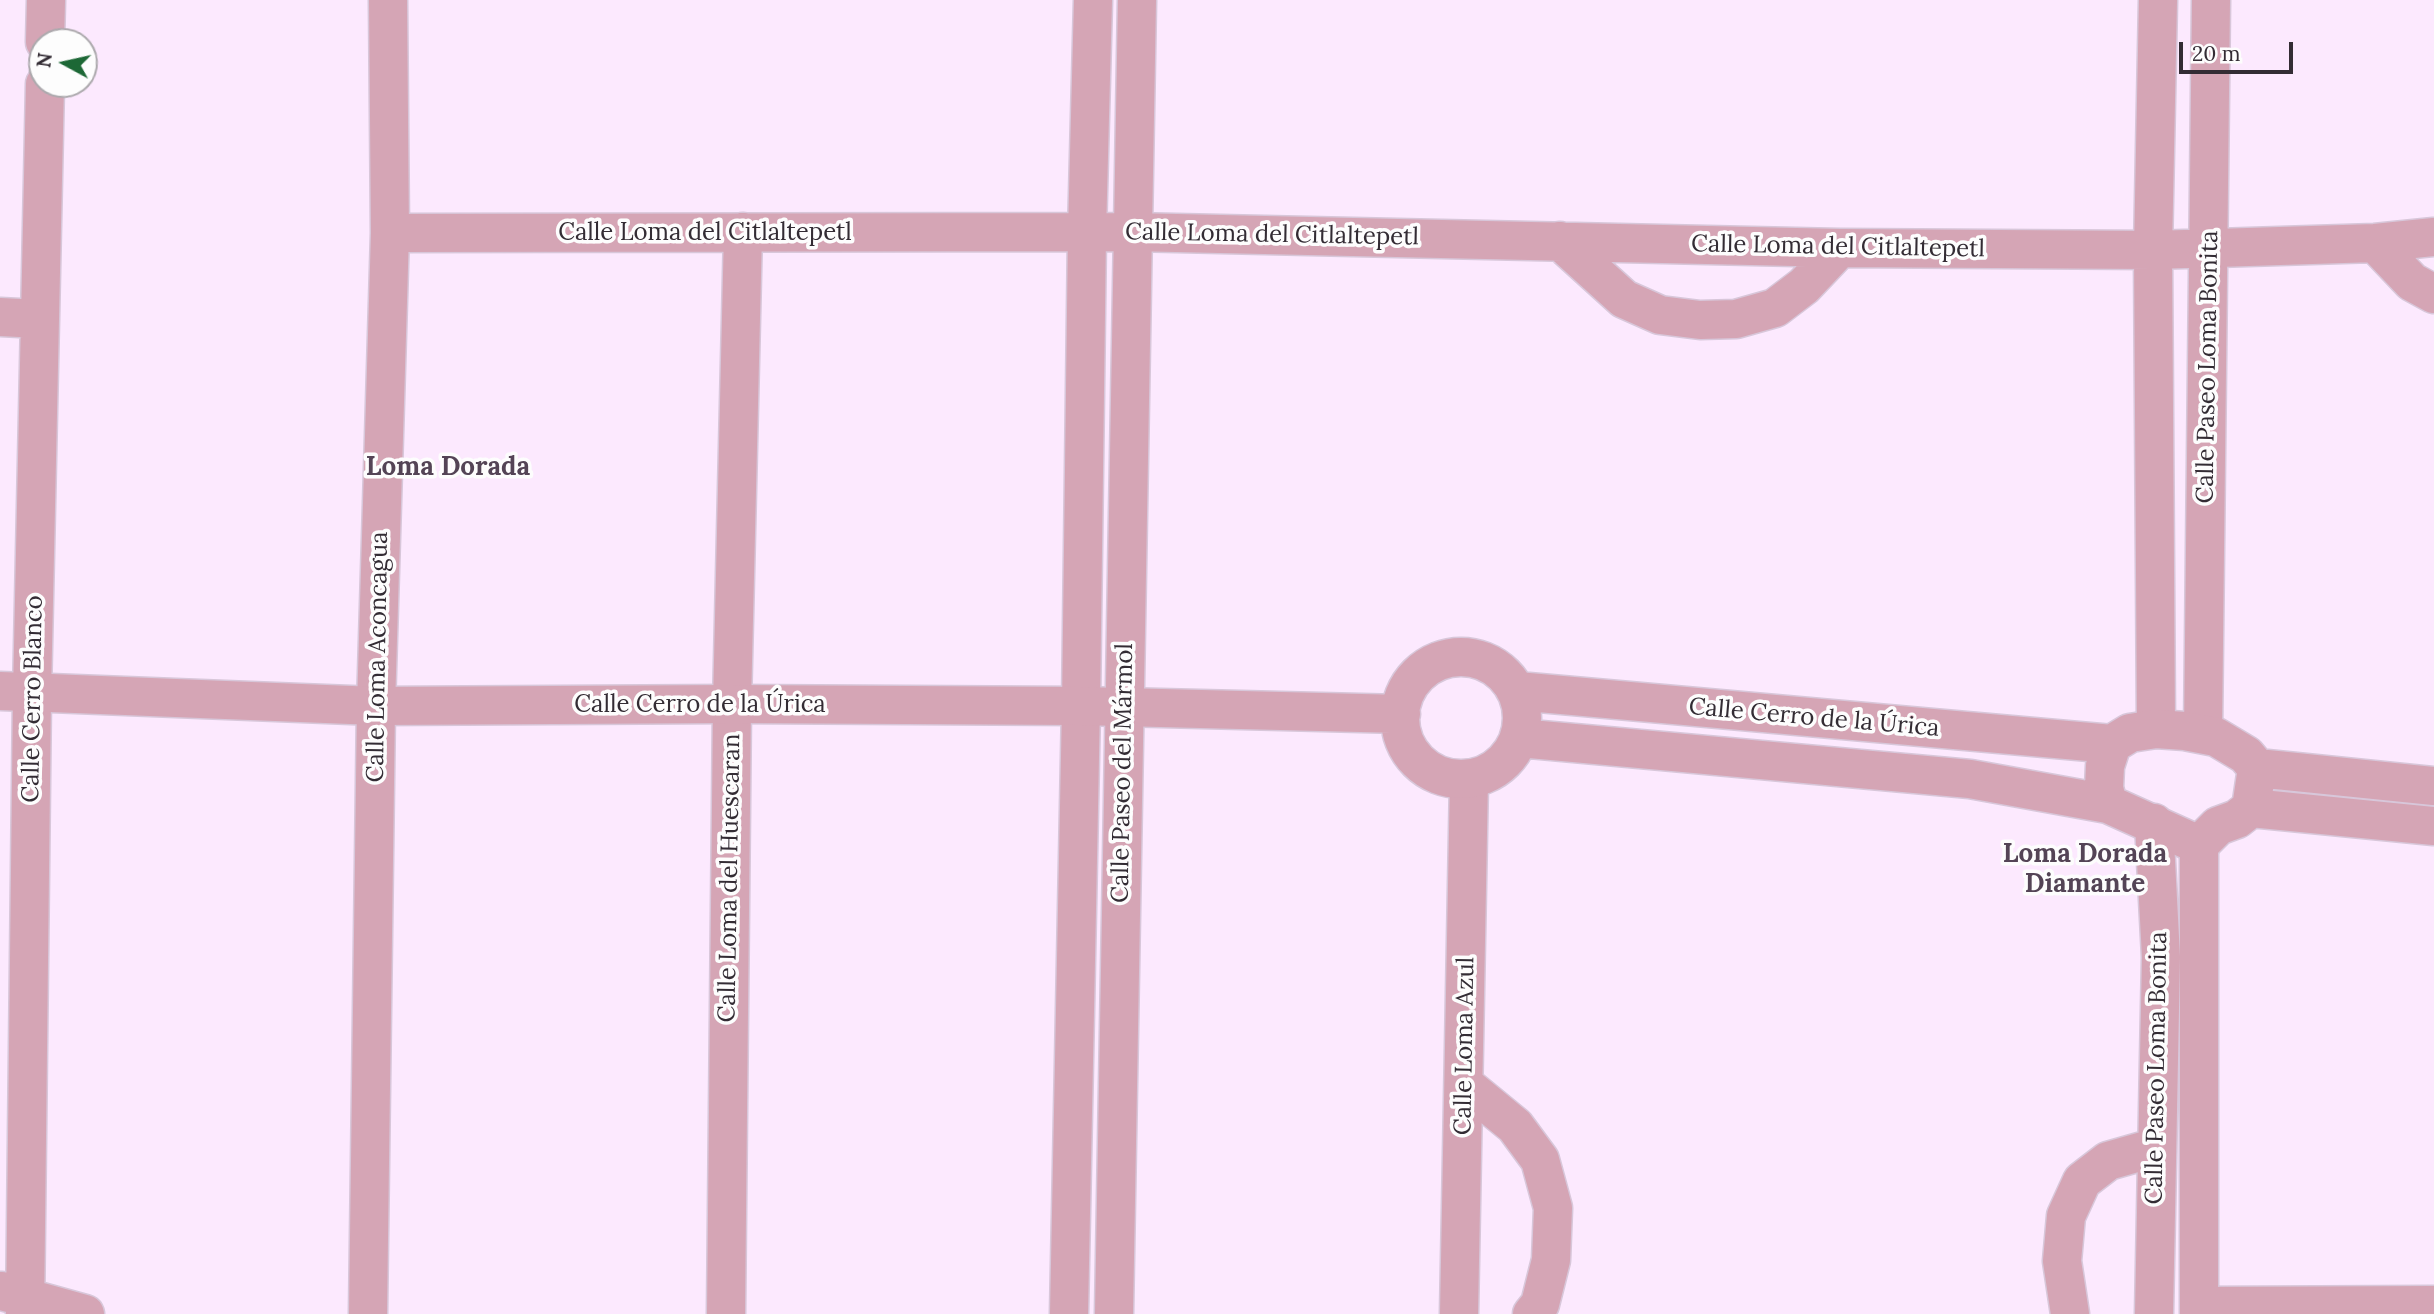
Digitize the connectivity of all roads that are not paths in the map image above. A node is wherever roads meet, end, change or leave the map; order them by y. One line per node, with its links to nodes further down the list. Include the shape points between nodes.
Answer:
1 (46, 0): 7 (street)
2 (388, 0): 11 (street, Calle Loma Aconcagua)
3 (1093, 0): 12 (street, Calle Paseo del Mármol)
4 (1136, 0): 10 (street, Calle Paseo del Mármol)
5 (2158, 0): 18 (street, Calle Paseo Loma Bonita)
6 (2211, 0): 17 (street, Calle Paseo Loma Bonita)
7 (46, 28)
8 (45, 98): 21 (street, Calle Cerro Blanco)
9 (743, 232): 11 (street, Calle Loma del Citlaltepetl); 12 (street, Calle Loma del Citlaltepetl); 24 (street, Calle Loma del Huescaran)
10 (1132, 232): 12 (street, Calle Loma del Citlaltepetl); 14 (street, Calle Loma del Citlaltepetl); 27 (street, Calle Paseo del Mármol)
11 (390, 233): 25 (street, Calle Loma Aconcagua)
12 (1087, 233): 26 (street, Calle Paseo del Mármol)
13 (2434, 237): 15 (street, Calle Loma del Citlaltepetl)
14 (1560, 241): 16 (street, Calle Loma del Citlaltepetl); 16 (street, via 1624,299 1660,315 1700,320 1737,319 1775,308 1804,286)
15 (2375, 243): 17 (street, Calle Loma del Citlaltepetl); 19 (street, via 2412,282)
16 (1840, 248): 18 (street, Calle Loma del Citlaltepetl)
17 (2210, 248): 18 (street, Calle Loma del Citlaltepetl); 31 (street, Calle Paseo Loma Bonita)
18 (2153, 250): 30 (street, Calle Paseo Loma Bonita)
19 (2434, 294)
20 (0, 317): 21 (street)
21 (39, 319): 23 (street, Calle Cerro Blanco)
22 (1517, 691): 28 (street, via 1503,672 1484,660 1461,656 1439,660 1420,673 1406,692); 29 (street, Calle Cerro de la Úrica); 32 (street, via 1522,715)
23 (16, 692): 25 (street, Calle Cerro de la Úrica); 43 (street, Calle Cerro Blanco)
24 (732, 704): 25 (street, Calle Cerro de la Úrica); 26 (street, Calle Cerro de la Úrica); 51 (street, Calle Loma del Huescaran)
25 (376, 706): 50 (street, Calle Loma Aconcagua)
26 (1081, 706): 27 (street, Calle Cerro de la Úrica); 52 (street, Calle Paseo del Mármol)
27 (1124, 707): 28 (street, Calle Cerro de la Úrica); 53 (street, Calle Paseo del Mármol)
28 (1401, 714): 36 (street, via 1403,735 1420,762 1447,778)
29 (1832, 719): 33 (street, Calle Cerro de la Úrica); 34 (street)
30 (2156, 729): 31 (street); 33 (street, via 2130,733)
31 (2203, 733): 35 (street, via 2232,745)
32 (1519, 738): 34 (street, Calle Cerro de la Úrica); 36 (street, via 1508,758 1490,772)
33 (2112, 744): 38 (street, via 2104,777)
34 (1827, 766): 38 (street, Calle Cerro de la Úrica, via 1970,779)
35 (2257, 768): 37 (street); 39 (street)
36 (1468, 779): 44 (street, Calle Loma Azul)
37 (2434, 786)
38 (2108, 804): 40 (street)
39 (2250, 808): 41 (street); 42 (street, via 2218,826)
40 (2154, 823): 42 (street); 45 (street, Calle Paseo Loma Bonita, via 2161,957)
41 (2434, 826)
42 (2199, 845): 48 (street, Calle Paseo Loma Bonita)
43 (14, 1044): 46 (street, Calle Cerro Blanco)
44 (1465, 1085): 54 (street, Calle Loma Azul); 55 (street, via 1515,1126 1540,1160 1553,1208 1551,1260 1540,1304)
45 (2157, 1147): 56 (street, via 2108,1161 2082,1181 2066,1216 2062,1261); 57 (street, Calle Paseo Loma Bonita)
46 (17, 1301): 49 (street)
47 (2434, 1305): 48 (street)
48 (2199, 1310)
49 (85, 1314)
50 (368, 1314)
51 (726, 1314)
52 (1069, 1314)
53 (1114, 1314)
54 (1459, 1314)
55 (1532, 1314)
56 (2070, 1314)
57 (2154, 1314)

